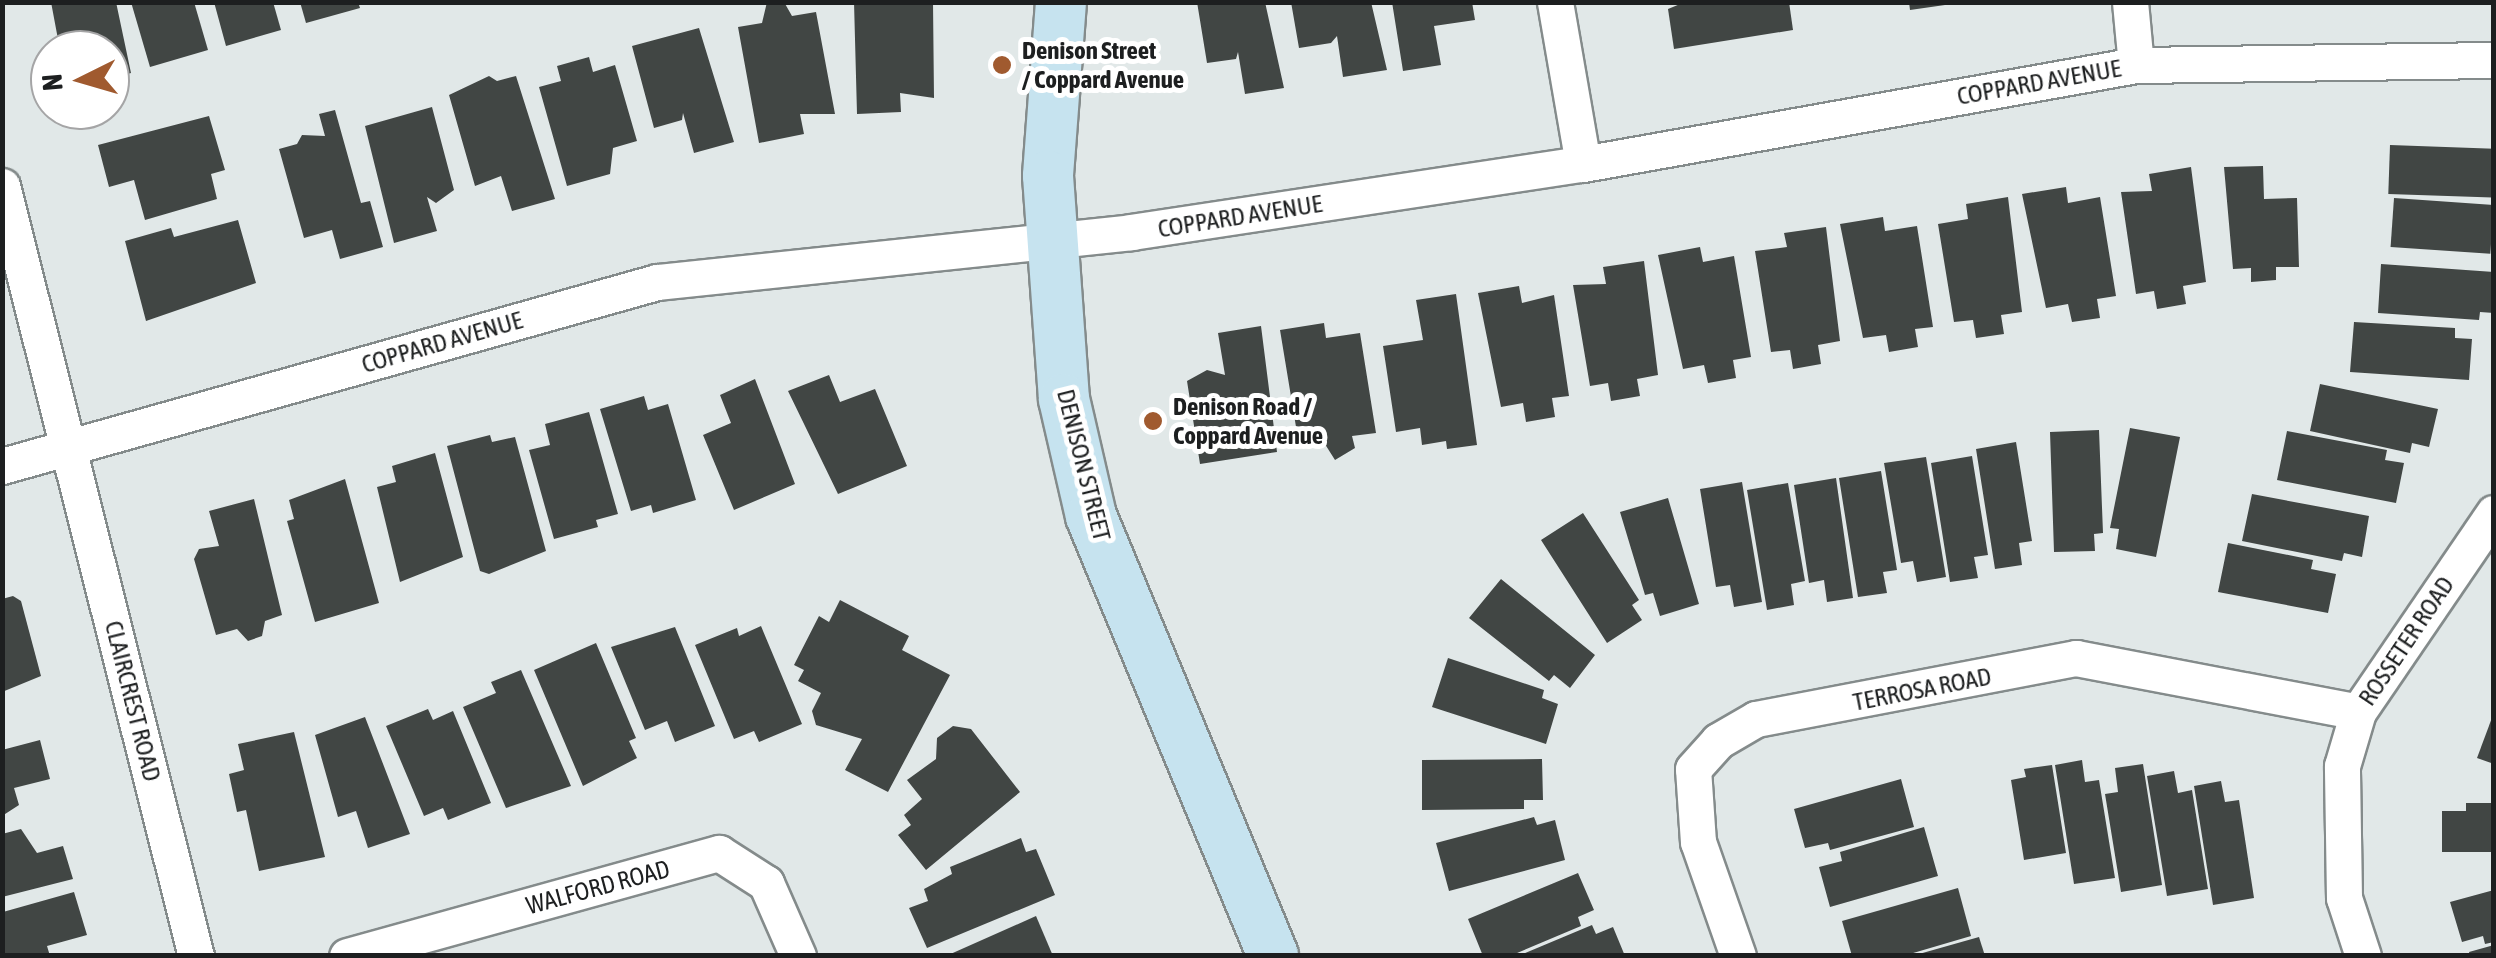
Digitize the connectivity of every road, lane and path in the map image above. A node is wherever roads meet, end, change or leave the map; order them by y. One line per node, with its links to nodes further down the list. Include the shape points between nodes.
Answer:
1 (1061, 2): 8 (street, DENISON STREET)
2 (1556, 2): 6 (street)
3 (2130, 2): 5 (street)
4 (2494, 60): 5 (street, COPPARD AVENUE)
5 (2136, 64): 6 (street, COPPARD AVENUE)
6 (1583, 164): 8 (street, COPPARD AVENUE, via 1130,232)
7 (2, 186): 9 (street, CLAIRCREST ROAD)
8 (1050, 238): 9 (street, COPPARD AVENUE, via 657,282); 16 (street, DENISON STREET, via 1064,399 1091,516 1183,752)
9 (70, 447): 10 (street, COPPARD AVENUE); 13 (street, CLAIRCREST ROAD)
10 (2, 466)
11 (2494, 513): 12 (street, ROSSETER ROAD)
12 (2358, 712): 17 (street, TERROSA ROAD, via 2076,658 1756,719 1718,741 1693,769 1698,842); 18 (street, ROSSETER ROAD, via 2342,766 2340,839 2344,898)
13 (196, 956)
14 (346, 956): 15 (street, WALFORD ROAD, via 720,853 766,883)
15 (798, 956)
16 (1273, 956)
17 (1738, 956)
18 (2363, 956)

